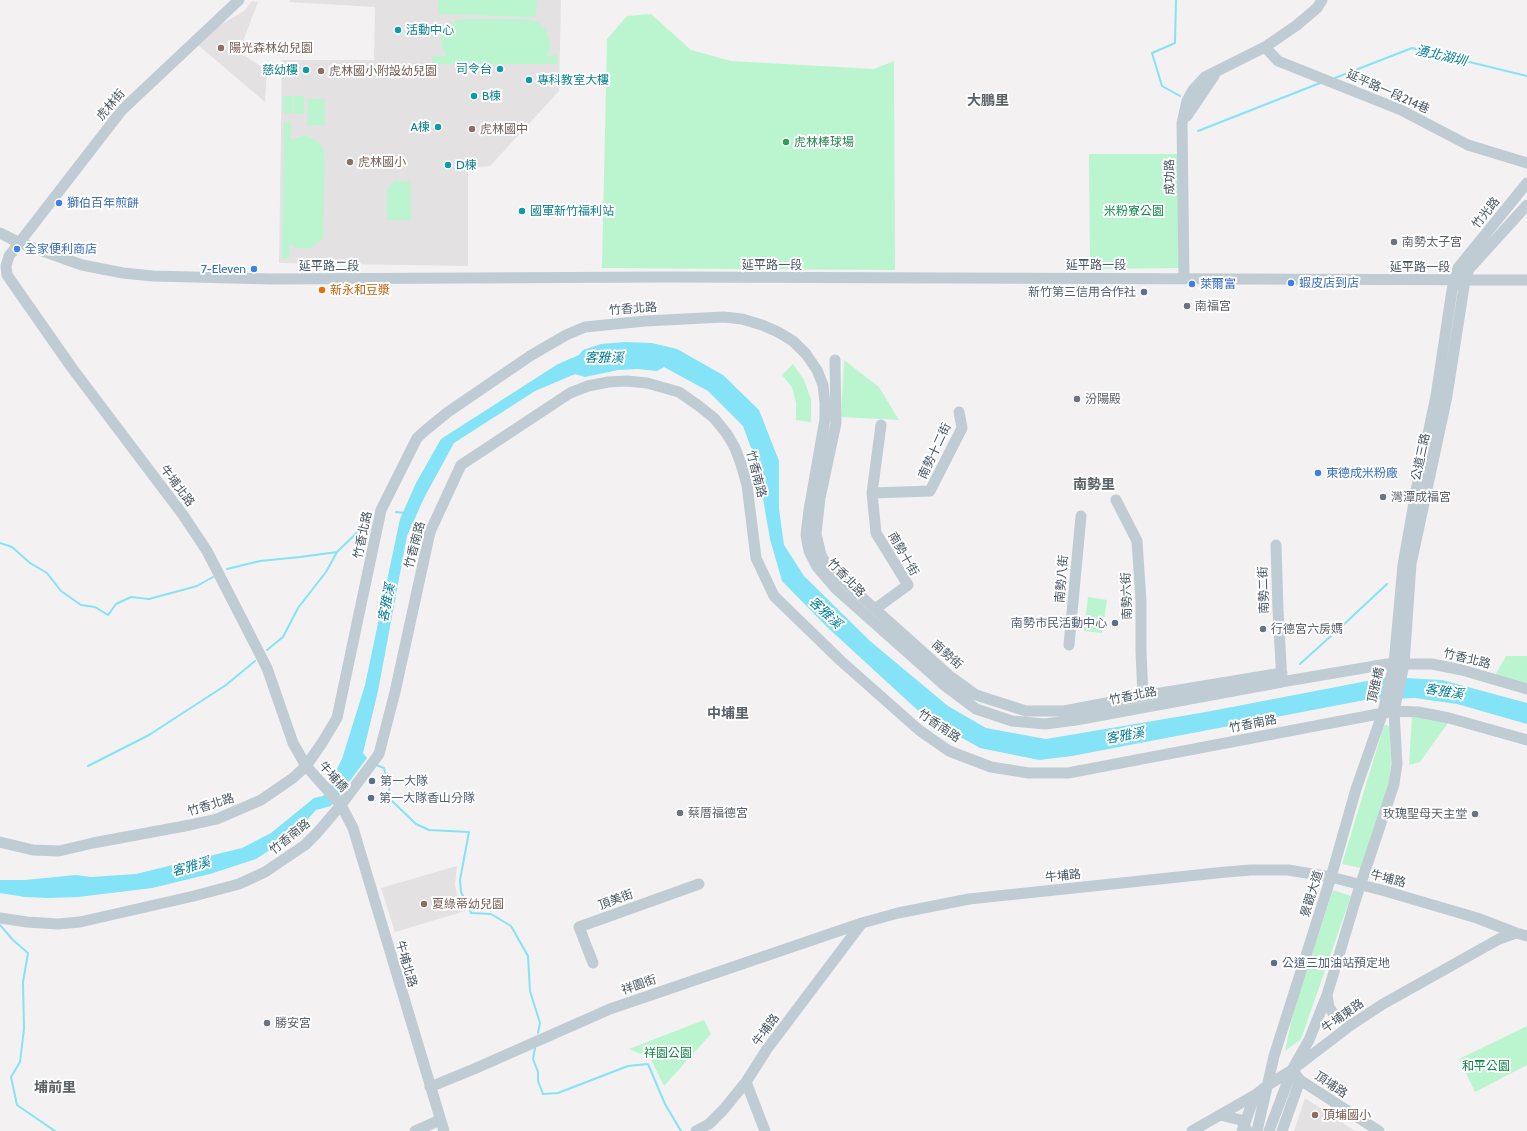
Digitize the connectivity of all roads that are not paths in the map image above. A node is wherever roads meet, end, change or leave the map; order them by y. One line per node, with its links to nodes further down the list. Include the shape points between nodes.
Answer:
1 (239, 0): 8 (street, 虎林街, via 122,110)
2 (1322, 0): 3 (street, 成功路, via 1317,8 1297,25)
3 (1266, 47): 4 (street, 延平路一段214巷, via 1278,61 1401,110 1468,145); 10 (street, 成功路, via 1218,71 1182,123)
4 (1527, 163)
5 (1527, 183): 11 (street, 竹光路, via 1458,268)
6 (1527, 205): 11 (street, 竹光路)
7 (0, 233): 8 (street, 延平路二段)
8 (20, 243): 9 (street, 延平路二段, via 82,265 153,276 270,279); 28 (street, 牛埔北路, via 9,256 7,275 76,374 184,515 211,558 267,668 293,743)
9 (665, 277): 10 (street, 延平路一段)
10 (1184, 278): 11 (street, 延平路一段)
11 (1460, 280): 12 (street, 延平路一段); 22 (street, 公道三路, via 1403,565)
12 (1527, 280)
13 (835, 360): 20 (street, 南勢街, via 836,423 820,498 816,534 821,555 828,567)
14 (959, 412): 16 (street, 南勢十二街, via 962,428 930,491)
15 (881, 425): 16 (street, 南勢十街)
16 (872, 493): 20 (street, 南勢十街, via 876,533 908,585)
17 (1116, 500): 25 (street, 南勢六街, via 1137,541 1141,601)
18 (1081, 516): 21 (street, 南勢八街)
19 (1276, 545): 23 (street, 南勢二街)
20 (875, 609): 25 (street, 南勢街, via 951,677 976,695 1007,706 1026,711 1064,711)
21 (1069, 645)
22 (1399, 664): 23 (street, 竹香北路); 24 (street, 竹香北路, via 1432,664); 26 (street, 頂雅橋)
23 (1282, 679): 25 (street, 南勢街); 28 (street, 竹香北路, via 1045,724 1012,721 976,709 944,685 836,589 817,567 809,551 806,535 825,419 825,403 823,385 806,354 793,341 778,332 742,319 724,317 612,324 585,327 550,344 448,412 417,438 381,510 337,718)
24 (1527, 689)
25 (1142, 696)
26 (1388, 712): 27 (street, 竹香南路, via 1418,712 1449,718); 29 (street, 竹香南路, via 1068,773 1029,773 990,767 949,751 919,730 841,661 774,596 756,558 748,485 741,464 727,434 714,418 679,392 647,383 608,382 570,393 461,465 430,532 379,754); 31 (street, 景觀大道, via 1356,789); 33 (street, via 1397,764 1394,784)
27 (1527, 740)
28 (306, 766): 29 (street, 牛埔橋); 30 (street, 竹香北路, via 261,800 217,819 59,851 33,850)
29 (341, 805): 34 (street, 竹香南路, via 305,845 265,872 239,884 80,922 58,924); 46 (street, 牛埔北路, via 353,828)
30 (0, 842)
31 (1331, 877): 33 (street, 牛埔路); 35 (street, 牛埔路, via 1288,870 1226,872 969,899); 45 (street, 景觀大道, via 1274,1056)
32 (699, 884): 39 (street, 頂美街, via 579,927)
33 (1361, 885): 36 (street, 牛埔路, via 1432,904); 40 (street)
34 (0, 918)
35 (862, 923): 37 (street, 祥園街); 38 (street, 牛埔路)
36 (1522, 934): 41 (street, 牛埔東路, via 1499,939)
37 (823, 937): 38 (street, via 833,938 838,943); 46 (street, 祥園街, via 610,1009)
38 (838, 955): 44 (street, 牛埔路, via 767,1049)
39 (593, 963)
40 (1326, 995): 41 (street, via 1333,1013); 42 (street, via 1309,1040)
41 (1351, 1025): 42 (street, 牛埔東路)
42 (1292, 1070): 43 (street, 頂埔路); 45 (street, 牛埔東路); 57 (street)
43 (1300, 1080): 58 (street); 59 (street, 頂埔路)
44 (746, 1082): 53 (street, 牛埔路, via 709,1124); 54 (street)
45 (1268, 1085): 47 (street, 牛埔東路); 56 (street, 景觀大道)
46 (430, 1087): 49 (street, 牛埔北路)
47 (1254, 1095): 48 (street, 牛埔東路); 50 (street)
48 (1220, 1115): 50 (street, via 1241,1120); 55 (street, 牛埔東路)
49 (440, 1120): 51 (street); 52 (street, 牛埔北路)
50 (1245, 1129)
51 (415, 1131)
52 (444, 1131)
53 (696, 1131)
54 (765, 1131)
55 (1192, 1131)
56 (1257, 1131)
57 (1269, 1131)
58 (1282, 1131)
59 (1379, 1131)

